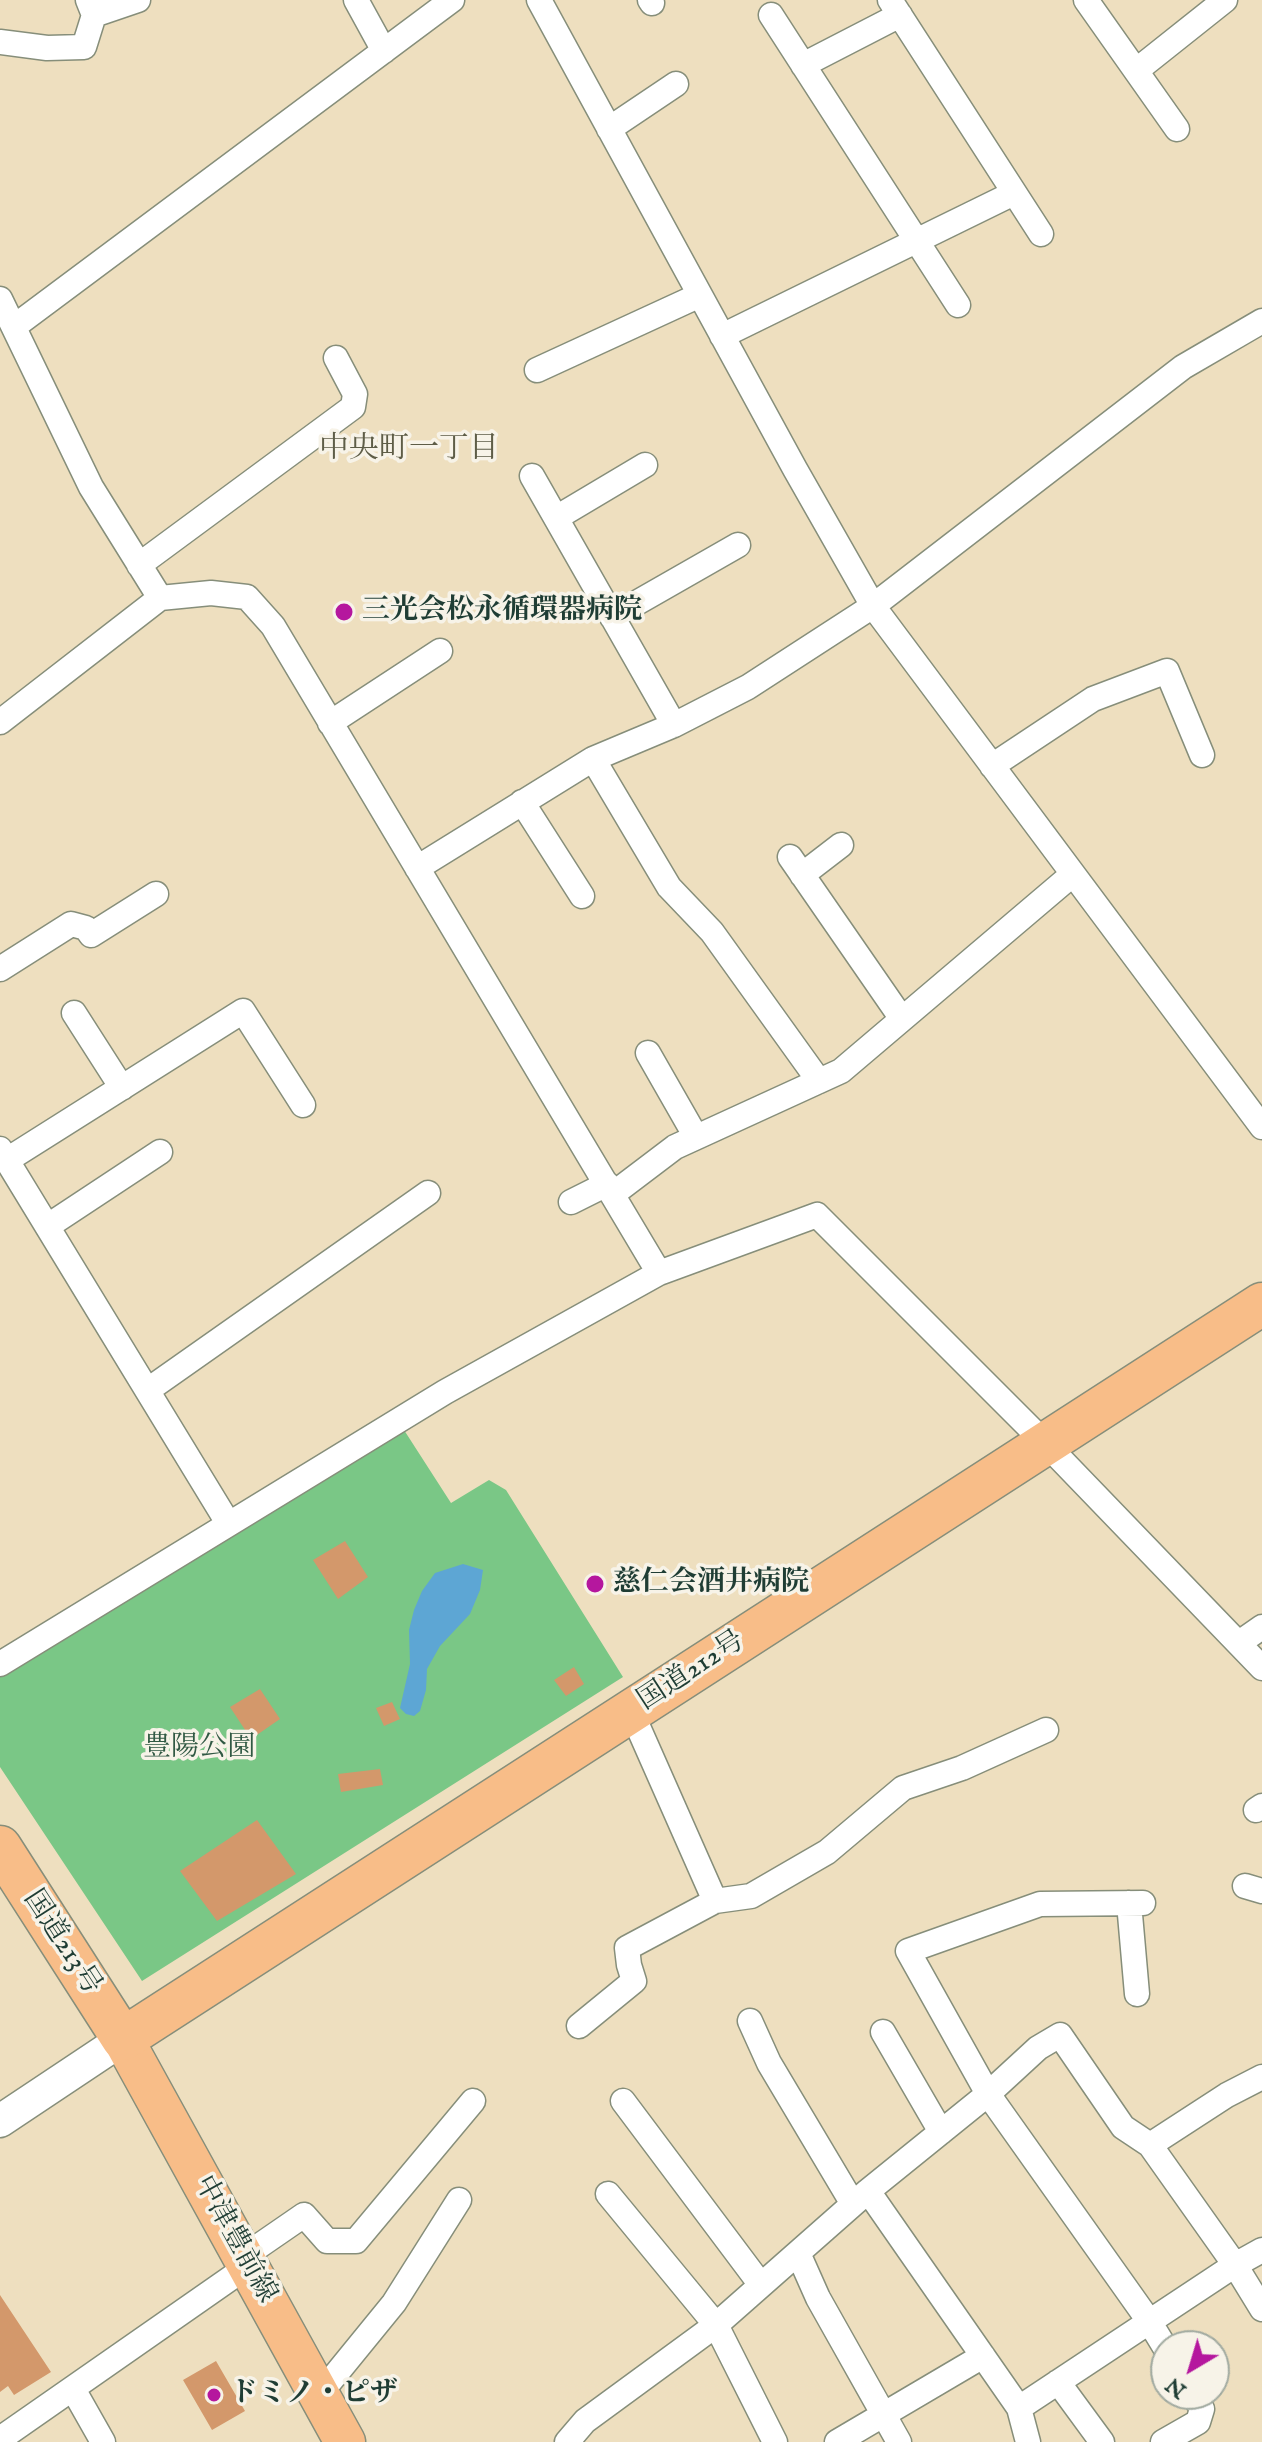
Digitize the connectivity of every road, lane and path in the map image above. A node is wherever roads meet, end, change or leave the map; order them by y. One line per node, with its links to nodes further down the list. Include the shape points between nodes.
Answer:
1 (138, 0): 8 (street)
2 (356, 0): 11 (street)
3 (452, 0): 11 (street)
4 (539, 0): 15 (street)
5 (1086, 0): 13 (street)
6 (1225, 0): 13 (street)
7 (895, 7): 12 (street); 17 (street)
8 (91, 8): 10 (street, via 84,47)
9 (771, 15): 12 (street)
10 (0, 42)
11 (384, 51): 24 (street)
12 (803, 65): 19 (street)
13 (1137, 70): 16 (street)
14 (676, 84): 15 (street)
15 (609, 129): 20 (street)
16 (1177, 129)
17 (1014, 193): 18 (street); 19 (street)
18 (1041, 234)
19 (916, 241): 22 (street); 25 (street)
20 (700, 295): 25 (street); 27 (street)
21 (0, 299): 24 (street)
22 (958, 305)
23 (1262, 321): 34 (street, via 1183,367)
24 (15, 326): 32 (street, via 91,487)
25 (722, 336): 34 (street)
26 (336, 358): 32 (street, via 355,394 353,407)
27 (537, 370)
28 (645, 465): 30 (street)
29 (532, 476): 30 (street)
30 (556, 518): 35 (street)
31 (738, 545): 35 (street)
32 (139, 565): 33 (street)
33 (160, 598): 37 (street); 38 (street, via 211,593 247,597 273,626)
34 (873, 606): 39 (street, via 748,687); 42 (street)
35 (612, 617): 39 (street)
36 (440, 651): 38 (street)
37 (0, 722)
38 (330, 723): 45 (street)
39 (674, 725): 41 (street)
40 (1202, 755): 42 (street, via 1167,671 1093,699)
41 (593, 759): 43 (street); 53 (street, via 669,887 712,932)
42 (992, 766): 46 (street)
43 (522, 802): 45 (street); 48 (street)
44 (841, 845): 51 (street, via 796,866)
45 (417, 868): 60 (street)
46 (1073, 874): 51 (street); 56 (street)
47 (156, 894): 49 (street, via 91,935 71,924)
48 (582, 896)
49 (0, 969)
50 (74, 1013): 54 (street)
51 (902, 1019): 53 (street, via 841,1071)
52 (648, 1053): 57 (street)
53 (819, 1081): 57 (street)
54 (122, 1088): 55 (street, via 243,1011); 59 (street)
55 (303, 1105)
56 (1262, 1127)
57 (696, 1137): 60 (street)
58 (160, 1152): 63 (street)
59 (4, 1155): 63 (street)
60 (610, 1189): 62 (street); 64 (street)
61 (428, 1193): 66 (street)
62 (571, 1202)
63 (48, 1226): 66 (street)
64 (659, 1273): 67 (street, via 817,1215); 68 (street, via 445,1392)
65 (1262, 1304): 67 (highway, 国道212号)
66 (148, 1390): 68 (street)
67 (1046, 1444): 70 (street); 73 (highway, 国道212号)
68 (228, 1523): 71 (street)
69 (1262, 1627): 70 (street)
70 (1239, 1643): 72 (street)
71 (0, 1664)
72 (1262, 1668)
73 (631, 1711): 76 (street); 81 (highway, 国道212号)
74 (1046, 1730): 76 (street, via 903,1788 827,1852 751,1896)
75 (0, 1847): 81 (highway, 国道213号)
76 (715, 1901): 79 (street, via 627,1948 634,1981)
77 (1137, 1994): 83 (street, via 1136,1903 1040,1904 908,1951)
78 (750, 2021): 90 (street, via 769,2063)
79 (579, 2026)
80 (883, 2032): 87 (street)
81 (123, 2039): 86 (street); 94 (main road, 中津豊前線)
82 (1262, 2077): 88 (street)
83 (988, 2094): 87 (street); 88 (street, via 1060,2035 1123,2127); 98 (street)
84 (473, 2101): 94 (street, via 356,2241 327,2241 304,2215)
85 (623, 2101): 96 (street)
86 (0, 2121)
87 (941, 2132): 90 (street)
88 (1150, 2145): 95 (street)
89 (608, 2194): 99 (street)
90 (860, 2198): 93 (street); 101 (street)
91 (459, 2200): 104 (street, via 394,2303)
92 (1262, 2250): 95 (street)
93 (798, 2253): 96 (street); 107 (street)
94 (246, 2261): 103 (street); 104 (main road, 中津豊前線)
95 (1235, 2265): 97 (street); 98 (street)
96 (761, 2285): 99 (street)
97 (1262, 2309)
98 (1149, 2321): 100 (street); 102 (street)
99 (716, 2325): 111 (street, via 585,2421); 112 (street)
100 (1154, 2330)
101 (983, 2356): 105 (street); 107 (street)
102 (1058, 2382): 105 (street); 116 (street)
103 (73, 2389): 108 (street); 109 (street)
104 (319, 2395): 110 (main road, 中津豊前線)
105 (1019, 2408): 115 (street)
106 (1202, 2410): 117 (street, via 1198,2422)
107 (884, 2415): 113 (street); 114 (street)
108 (0, 2439)
109 (103, 2442)
110 (345, 2442)
111 (567, 2442)
112 (775, 2442)
113 (837, 2442)
114 (899, 2442)
115 (1028, 2442)
116 (1102, 2442)
117 (1163, 2442)

